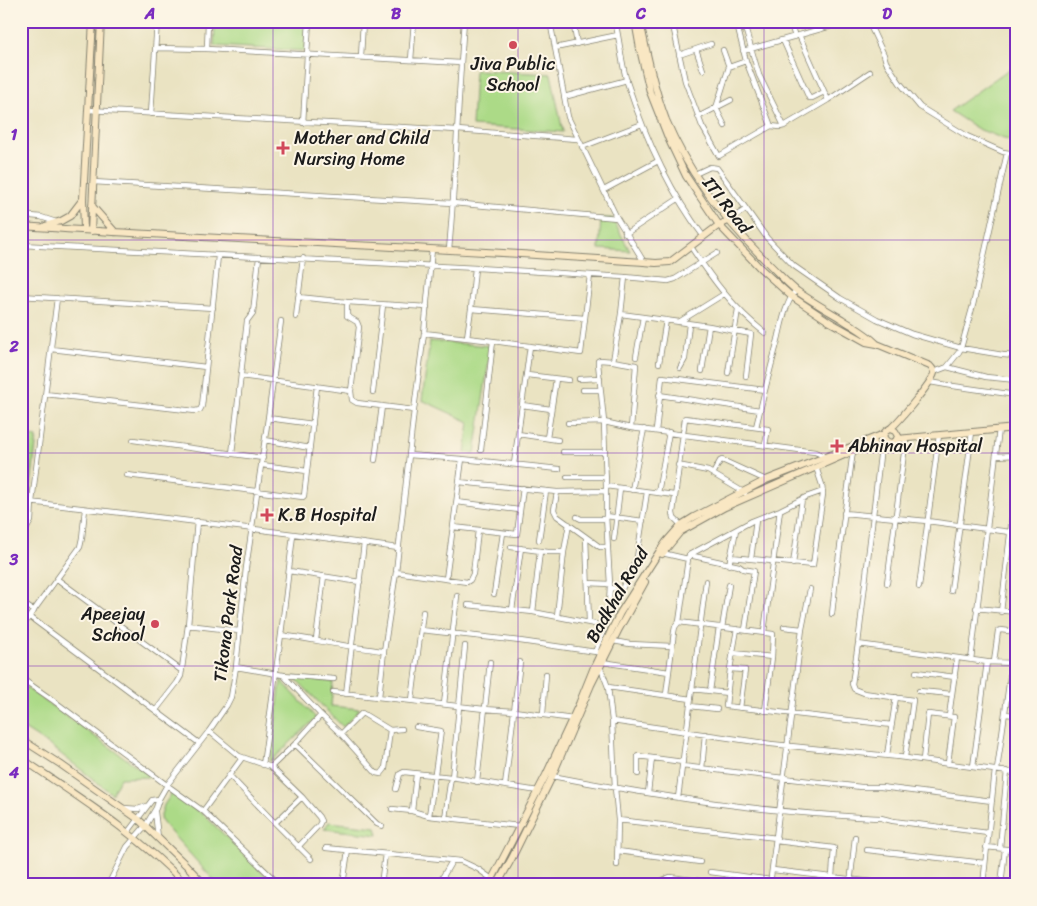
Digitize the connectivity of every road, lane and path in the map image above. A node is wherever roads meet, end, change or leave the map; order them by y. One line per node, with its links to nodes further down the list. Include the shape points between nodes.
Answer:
1 (93, 21): 49 (street)
2 (101, 21): 50 (street)
3 (157, 21): 27 (street)
4 (208, 21): 29 (street)
5 (309, 21): 34 (street)
6 (363, 21): 36 (street)
7 (414, 21): 37 (street)
8 (464, 21): 39 (street)
9 (550, 21): 28 (street)
10 (573, 21): 25 (street)
11 (615, 21): 22 (street)
12 (635, 21): 76 (street, ITI Road, via 650,92 669,140 686,176)
13 (640, 21): 64 (street, ITI Road, via 651,75 666,120)
14 (672, 21): 35 (street)
15 (736, 21): 33 (street)
16 (743, 21): 31 (street)
17 (790, 21): 23 (street)
18 (824, 21): 21 (street)
19 (849, 21): 21 (street)
20 (868, 21): 61 (street, via 886,62 920,107 967,136)
21 (826, 28): 23 (street)
22 (618, 35): 25 (street); 43 (street)
23 (797, 36): 24 (street); 44 (street)
24 (783, 40): 31 (street); 44 (street, via 809,98)
25 (577, 44): 28 (street)
26 (711, 44): 30 (street)
27 (156, 48): 29 (street); 51 (street)
28 (555, 48): 45 (street)
29 (207, 49): 34 (street)
30 (696, 49): 35 (street); 41 (street)
31 (751, 49): 33 (street); 57 (street, via 759,75)
32 (723, 50): 40 (street)
33 (743, 51): 38 (street)
34 (307, 54): 36 (street); 53 (street)
35 (679, 55): 52 (street)
36 (361, 57): 37 (street)
37 (411, 60): 39 (street)
38 (746, 61): 40 (street); 56 (street)
39 (460, 63): 58 (street)
40 (728, 67): 48 (street)
41 (703, 70)
42 (870, 72): 47 (street)
43 (627, 80): 45 (street); 54 (street)
44 (824, 92): 47 (street)
45 (564, 97): 59 (street)
46 (731, 100): 48 (street)
47 (828, 100): 57 (street)
48 (716, 108): 52 (street); 55 (street)
49 (88, 110): 50 (street); 68 (street)
50 (96, 111): 51 (street); 65 (street)
51 (151, 114): 53 (street)
52 (698, 117): 56 (street, via 718,156)
53 (303, 123): 58 (street)
54 (642, 124): 60 (street); 63 (street)
55 (725, 126)
56 (771, 126): 57 (street)
57 (784, 126)
58 (457, 130): 59 (street); 69 (street)
59 (577, 138): 60 (street)
60 (582, 147): 66 (street)
61 (1007, 153): 62 (street); 127 (street)
62 (1016, 154)
63 (658, 160): 66 (street); 67 (street)
64 (695, 174): 71 (street, via 710,167 717,168); 74 (street, ITI Road)
65 (93, 182): 69 (street); 70 (street)
66 (604, 190): 73 (street)
67 (678, 198): 81 (street); 82 (street)
68 (83, 199): 75 (street, via 70,216); 79 (street)
69 (453, 203): 73 (street); 86 (street)
70 (92, 206): 79 (street); 80 (street)
71 (746, 209): 74 (street); 127 (street, via 794,266 840,298 912,334)
72 (21, 216): 75 (street)
73 (617, 218): 81 (street)
74 (728, 221): 76 (street); 97 (street, ITI Road)
75 (56, 222): 78 (street)
76 (719, 225): 82 (street); 100 (street, ITI Road)
77 (21, 226): 78 (street)
78 (42, 228): 79 (street)
79 (87, 230): 80 (street)
80 (115, 232): 85 (street)
81 (625, 234): 91 (street)
82 (704, 237): 84 (street)
83 (21, 245): 88 (street)
84 (691, 247): 91 (street, via 670,262); 92 (street)
85 (432, 249): 86 (street); 93 (street)
86 (449, 250): 91 (street)
87 (717, 253): 92 (street)
88 (218, 256): 89 (street); 106 (street)
89 (259, 257): 90 (street); 141 (street)
90 (302, 258): 93 (street); 101 (street)
91 (644, 262)
92 (702, 263): 96 (street, via 668,282); 98 (street)
93 (431, 266): 94 (street); 105 (street)
94 (476, 268): 95 (street); 107 (street)
95 (590, 275): 96 (street); 112 (street)
96 (625, 277): 109 (street)
97 (796, 290): 100 (street); 125 (street, ITI Road)
98 (724, 294): 108 (street); 115 (street)
99 (21, 296): 102 (street)
100 (791, 296): 125 (street, ITI Road, via 830,322 866,342); 154 (street)
101 (298, 297): 103 (street); 110 (street)
102 (57, 298): 106 (street); 128 (street)
103 (347, 302): 104 (street); 155 (street, via 347,316 360,327)
104 (383, 305): 105 (street); 156 (street)
105 (427, 307): 120 (street)
106 (213, 308): 133 (street)
107 (471, 309): 112 (street); 123 (street)
108 (738, 309): 117 (street); 119 (street)
109 (621, 314): 111 (street); 131 (street)
110 (296, 317)
111 (643, 317): 113 (street); 130 (street)
112 (585, 318): 126 (street, via 581,353)
113 (666, 320): 115 (street); 132 (street)
114 (281, 321): 149 (street, Tikona Park Road)
115 (679, 322): 116 (street)
116 (689, 324): 118 (street); 135 (street)
117 (752, 324): 121 (street); 122 (street)
118 (709, 326): 119 (street); 138 (street)
119 (734, 330): 122 (street); 139 (street)
120 (424, 333): 123 (street); 163 (street)
121 (765, 333)
122 (751, 334): 142 (street)
123 (467, 337): 124 (street)
124 (493, 341): 126 (street); 190 (street)
125 (877, 344): 136 (street, ITI Road)
126 (530, 346): 140 (street)
127 (961, 348): 129 (street); 134 (street)
128 (51, 349): 133 (street); 157 (street)
129 (1016, 356)
130 (636, 357)
131 (613, 361): 144 (street, via 598,361); 170 (street, via 636,365)
132 (659, 363)
133 (206, 367): 157 (street, via 202,406 198,411)
134 (947, 367): 136 (street); 148 (street, via 986,377)
135 (680, 368)
136 (932, 369): 150 (street)
137 (662, 370): 143 (street)
138 (702, 370)
139 (728, 373)
140 (527, 375): 145 (street); 160 (street)
141 (241, 376): 149 (street); 194 (street)
142 (746, 376)
143 (662, 377): 154 (street); 158 (street)
144 (600, 378): 146 (street); 153 (street)
145 (556, 379): 147 (street); 162 (street)
146 (579, 379)
147 (568, 380)
148 (1016, 380)
149 (274, 381): 151 (street); 165 (street, Tikona Park Road)
150 (930, 382): 159 (street); 173 (street)
151 (317, 386): 155 (street); 168 (street)
152 (583, 390): 153 (street)
153 (600, 390): 166 (street)
154 (765, 390): 164 (street)
155 (351, 391): 161 (street, via 354,402)
156 (373, 392)
157 (45, 394): 230 (street)
158 (659, 395): 164 (street); 175 (street)
159 (1016, 395)
160 (522, 405): 162 (street); 178 (street)
161 (382, 406): 163 (street); 200 (street)
162 (551, 409): 181 (street)
163 (414, 410): 195 (street)
164 (760, 410): 169 (street)
165 (268, 418): 168 (street); 186 (street, Tikona Park Road)
166 (604, 422): 167 (street); 170 (street); 193 (street)
167 (568, 423)
168 (313, 424): 189 (street)
169 (756, 427): 179 (street, via 685,418); 188 (street, via 768,429)
170 (632, 428): 172 (street)
171 (1016, 428): 174 (street)
172 (644, 429): 175 (street); 218 (street)
173 (890, 429): 182 (street, via 885,432); 184 (street, via 897,433)
174 (999, 429): 177 (street); 197 (street)
175 (656, 431): 176 (street)
176 (669, 432): 179 (street); 225 (street)
177 (972, 432): 180 (street); 246 (street)
178 (518, 434): 181 (street); 202 (street)
179 (683, 434): 188 (street); 204 (street)
180 (939, 435): 183 (street); 244 (street)
181 (547, 438): 187 (street)
182 (885, 438): 184 (street, via 891,443); 191 (street, Badkhal Road); 201 (street, Badkhal Road); 236 (street)
183 (906, 438): 184 (street); 240 (street)
184 (897, 439)
185 (133, 440): 194 (street)
186 (265, 440): 189 (street); 198 (street, Tikona Park Road)
187 (558, 440)
188 (765, 445): 201 (street, via 819,453)
189 (310, 448): 207 (street)
190 (480, 450)
191 (853, 451): 201 (street, Badkhal Road); 235 (street)
192 (563, 452): 193 (street)
193 (605, 452): 211 (street)
194 (232, 454): 198 (street)
195 (409, 455): 199 (street); 263 (street)
196 (1016, 455): 197 (street)
197 (996, 456): 249 (street)
198 (263, 458): 203 (street, Tikona Park Road)
199 (462, 459): 202 (street); 213 (street)
200 (375, 460)
201 (825, 460): 205 (street, Badkhal Road); 212 (street, Badkhal Road)
202 (514, 464): 206 (street)
203 (262, 465): 207 (street); 220 (street, Tikona Park Road)
204 (678, 465): 208 (street, via 708,470); 226 (street)
205 (816, 467): 219 (street); 227 (street, Badkhal Road)
206 (559, 469)
207 (308, 471): 220 (street, via 303,497)
208 (713, 474): 212 (street, via 722,460); 224 (street)
209 (127, 475): 220 (street)
210 (568, 477): 211 (street)
211 (606, 478): 217 (street)
212 (766, 480): 224 (street, Badkhal Road)
213 (459, 482): 215 (street); 231 (street)
214 (1016, 483): 253 (street)
215 (523, 488): 221 (street); 233 (street)
216 (620, 488): 217 (street); 218 (street); 239 (street)
217 (606, 489): 222 (street); 238 (street)
218 (632, 490): 223 (street)
219 (823, 490): 228 (street); 272 (street, via 813,565)
220 (258, 491): 250 (street, Tikona Park Road)
221 (546, 491): 222 (street); 259 (street)
222 (557, 492): 245 (street, via 554,512)
223 (647, 492): 225 (street); 243 (street)
224 (743, 492): 227 (street); 248 (street, Badkhal Road, via 694,517)
225 (658, 493): 226 (street)
226 (674, 496): 248 (street, via 674,518)
227 (750, 496): 248 (street, Badkhal Road)
228 (802, 499): 234 (street); 272 (street)
229 (21, 501): 230 (street)
230 (32, 502): 232 (street); 257 (street, via 31,520)
231 (456, 502): 233 (street); 247 (street)
232 (85, 509): 242 (street); 278 (street, via 80,547)
233 (519, 510): 254 (street, via 517,534)
234 (780, 510): 241 (street); 271 (street)
235 (844, 513): 236 (street); 299 (street)
236 (872, 516): 240 (street); 321 (street)
237 (577, 517): 238 (street)
238 (606, 518): 239 (street); 262 (street)
239 (617, 518): 243 (street); 258 (street)
240 (895, 519): 244 (street); 282 (street)
241 (756, 520): 252 (street); 270 (street)
242 (197, 521): 250 (street); 304 (street)
243 (643, 521): 284 (street, via 637,557 622,589)
244 (927, 521): 246 (street); 285 (street)
245 (569, 524): 256 (street); 266 (street)
246 (959, 525): 249 (street); 287 (street)
247 (453, 527): 251 (street); 277 (street)
248 (683, 527): 267 (street, Badkhal Road); 326 (street, Badkhal Road, via 658,552 620,613)
249 (987, 528): 253 (street); 292 (street)
250 (253, 529): 255 (street); 314 (street, Tikona Park Road)
251 (478, 530): 254 (street); 277 (street, via 470,580)
252 (736, 530): 268 (street); 269 (street)
253 (1010, 532): 297 (street)
254 (502, 533): 288 (street)
255 (292, 534): 260 (street); 274 (street)
256 (586, 537): 262 (street, via 600,547); 281 (street)
257 (21, 538)
258 (614, 539)
259 (539, 540)
260 (364, 543): 263 (street); 280 (street)
261 (511, 547): 264 (street)
262 (608, 547): 284 (street)
263 (398, 548): 275 (street)
264 (521, 548): 265 (street); 293 (street)
265 (540, 550): 266 (street); 296 (street)
266 (564, 552): 300 (street)
267 (662, 553): 268 (street); 320 (street, Badkhal Road)
268 (688, 557): 273 (street); 303 (street)
269 (730, 557): 270 (street); 273 (street)
270 (752, 559): 271 (street)
271 (773, 562): 272 (street); 315 (street)
272 (793, 564)
273 (729, 565): 313 (street, via 754,572)
274 (289, 571): 276 (street); 318 (street)
275 (396, 572): 277 (street); 325 (street)
276 (324, 576): 280 (street); 319 (street)
277 (446, 578)
278 (58, 579): 294 (street); 339 (street)
279 (706, 581): 305 (street)
280 (360, 582): 324 (street)
281 (588, 583): 284 (street); 302 (street)
282 (887, 583)
283 (729, 585): 307 (street)
284 (610, 586): 306 (street)
285 (919, 587)
286 (810, 589): 311 (street)
287 (951, 591)
288 (494, 594)
289 (457, 596): 317 (street)
290 (21, 602): 294 (street)
291 (468, 605): 293 (street)
292 (976, 608): 297 (street); 330 (street)
293 (512, 610): 296 (street)
294 (34, 611): 301 (street)
295 (423, 612): 312 (street)
296 (533, 612): 300 (street)
297 (1001, 612): 298 (street)
298 (1016, 612)
299 (832, 614)
300 (557, 616): 302 (street)
301 (30, 617): 309 (street); 367 (street)
302 (589, 622): 306 (street)
303 (679, 622): 305 (street); 323 (street)
304 (188, 625): 314 (street); 339 (street)
305 (700, 625): 307 (street); 349 (street)
306 (605, 626): 326 (street)
307 (720, 627): 310 (street); 350 (street)
308 (784, 627): 311 (street)
309 (21, 628)
310 (736, 629): 313 (street); 327 (street)
311 (802, 629): 371 (street)
312 (421, 630): 317 (street); 360 (street)
313 (745, 630): 315 (street)
314 (239, 631): 337 (street, Tikona Park Road)
315 (764, 632): 328 (street, via 773,634)
316 (1016, 632): 334 (street, via 998,631)
317 (452, 634): 326 (street); 361 (street)
318 (281, 635): 319 (street); 342 (street)
319 (316, 640): 324 (street)
320 (613, 641): 323 (street); 326 (street, Badkhal Road)
321 (858, 644): 329 (street); 358 (street, via 852,687)
322 (465, 646): 362 (street)
323 (672, 646): 340 (street)
324 (353, 647): 325 (street); 354 (street)
325 (384, 651): 357 (street)
326 (601, 653): 336 (street, Badkhal Road); 376 (street, Badkhal Road)
327 (733, 653): 328 (street); 338 (street)
328 (772, 657): 369 (street)
329 (957, 658): 330 (street); 345 (street)
330 (970, 660): 333 (street)
331 (490, 662): 365 (street)
332 (520, 662): 368 (street)
333 (986, 662): 334 (street); 400 (street)
334 (994, 662): 335 (street)
335 (1014, 663): 372 (street)
336 (601, 664): 340 (street); 348 (street); 376 (street, Badkhal Road)
337 (236, 667): 342 (street); 382 (street, Tikona Park Road, via 229,702)
338 (730, 669): 353 (street); 364 (street, via 745,670)
339 (182, 670): 367 (street, via 177,683)
340 (669, 672): 356 (street)
341 (916, 672): 345 (street)
342 (275, 673): 343 (street); 398 (street)
343 (283, 674): 347 (street); 373 (street)
344 (546, 674): 370 (street)
345 (955, 677): 355 (street)
346 (21, 678): 413 (street)
347 (334, 679)
348 (608, 687): 356 (street); 377 (street)
349 (692, 689): 350 (street); 359 (street)
350 (710, 691): 353 (street)
351 (919, 691): 355 (street)
352 (333, 692): 354 (street)
353 (728, 693): 364 (street, via 726,706)
354 (346, 694): 357 (street)
355 (952, 694): 375 (street)
356 (666, 695): 359 (street)
357 (379, 697): 360 (street)
358 (896, 697): 378 (street); 391 (street, via 913,700)
359 (691, 699): 363 (street)
360 (412, 700): 361 (street)
361 (444, 704): 362 (street)
362 (460, 706): 365 (street); 410 (street)
363 (690, 706): 366 (street); 383 (street)
364 (740, 708): 369 (street)
365 (484, 709): 368 (street); 412 (street)
366 (717, 709)
367 (156, 710): 387 (street)
368 (514, 711): 370 (street); 414 (street)
369 (765, 711): 371 (street)
370 (542, 714): 376 (street)
371 (792, 714): 378 (street); 389 (street)
372 (1005, 714): 374 (street); 402 (street)
373 (321, 715): 384 (street); 388 (street)
374 (1016, 715)
375 (949, 716): 395 (street, via 928,714); 396 (street, via 954,717)
376 (574, 719): 409 (street, Badkhal Road); 417 (street, Badkhal Road)
377 (612, 721): 383 (street); 415 (street)
378 (892, 725): 390 (street)
379 (416, 727): 408 (street, via 441,731)
380 (402, 729): 381 (street)
381 (390, 730): 384 (street, via 362,713); 384 (street, via 385,769 381,774 374,772)
382 (209, 731): 387 (street, Tikona Park Road); 393 (street)
383 (687, 731): 385 (street); 397 (street)
384 (341, 734)
385 (705, 734): 389 (street); 401 (street)
386 (21, 739): 424 (street)
387 (199, 743): 413 (street, Tikona Park Road)
388 (295, 744): 399 (street); 437 (street)
389 (788, 746): 390 (street); 411 (street)
390 (887, 756): 391 (street)
391 (904, 757): 395 (street)
392 (21, 758): 439 (street)
393 (242, 758): 398 (street); 407 (street)
394 (652, 758): 397 (street); 406 (street, via 638,756); 418 (street)
395 (923, 760): 396 (street)
396 (948, 763): 400 (street)
397 (683, 764): 401 (street); 421 (street)
398 (263, 765): 399 (street)
399 (271, 767): 419 (street)
400 (973, 767): 402 (street)
401 (702, 769): 411 (street)
402 (996, 770): 403 (street); 422 (street)
403 (1008, 772): 404 (street); 448 (street)
404 (1016, 773)
405 (416, 774): 408 (street); 416 (street, via 400,774); 429 (street)
406 (638, 774)
407 (230, 775): 427 (street); 435 (street)
408 (435, 776): 410 (street); 430 (street)
409 (552, 776): 415 (street); 475 (street, Badkhal Road)
410 (451, 778): 412 (street); 432 (street)
411 (784, 778): 422 (street); 428 (street)
412 (477, 782): 414 (street)
413 (167, 785): 420 (street, Tikona Park Road); 427 (street)
414 (505, 786): 417 (street)
415 (615, 788): 418 (street); 434 (street)
416 (396, 790)
417 (538, 791): 438 (street, Badkhal Road)
418 (648, 793): 421 (street)
419 (302, 797): 435 (street); 445 (street, via 321,821)
420 (158, 798): 423 (street, Tikona Park Road); 426 (street, Tikona Park Road)
421 (678, 798): 428 (street)
422 (992, 802): 440 (street)
423 (148, 806): 424 (street); 433 (street, Tikona Park Road)
424 (124, 808): 433 (street)
425 (392, 809): 429 (street)
426 (155, 810): 436 (street, Tikona Park Road); 442 (street, Tikona Park Road)
427 (203, 810): 471 (street)
428 (780, 811): 440 (street, via 881,818); 444 (street)
429 (412, 812): 430 (street)
430 (429, 816): 432 (street)
431 (1016, 816): 451 (street)
432 (445, 818): 438 (street)
433 (138, 819): 436 (street); 439 (street, Tikona Park Road)
434 (618, 820): 444 (street); 452 (street)
435 (275, 824): 445 (street)
436 (146, 825): 441 (street, Tikona Park Road); 442 (street)
437 (382, 826)
438 (519, 826): 464 (street, Badkhal Road)
439 (128, 832): 441 (street)
440 (988, 833): 446 (street)
441 (135, 837): 468 (street, Tikona Park Road, via 124,851); 469 (street)
442 (158, 837): 470 (street)
443 (855, 837): 466 (street)
444 (776, 840): 459 (street); 462 (street, via 834,848)
445 (298, 847): 454 (street)
446 (986, 847): 448 (street); 457 (street)
447 (326, 848): 449 (street)
448 (1002, 848): 451 (street); 480 (street)
449 (348, 850): 453 (street); 472 (street)
450 (867, 850): 457 (street)
451 (1014, 850)
452 (618, 851): 456 (street); 458 (street)
453 (385, 854): 455 (street); 467 (street)
454 (311, 859)
455 (452, 860): 464 (street, via 478,868); 474 (street)
456 (700, 862)
457 (985, 863): 479 (street)
458 (617, 865)
459 (773, 870): 462 (street); 465 (street)
460 (710, 872): 461 (street)
461 (728, 874): 465 (street); 477 (street)
462 (832, 877): 466 (street)
463 (700, 881): 476 (street, via 670,877)
464 (490, 882)
465 (771, 882)
466 (850, 882): 478 (street)
467 (381, 883): 473 (street)
468 (108, 885)
469 (186, 885)
470 (205, 885)
471 (280, 885)
472 (343, 885)
473 (403, 885)
474 (438, 885)
475 (497, 885)
476 (660, 885)
477 (726, 885)
478 (898, 885)
479 (983, 885)
480 (1001, 885)

